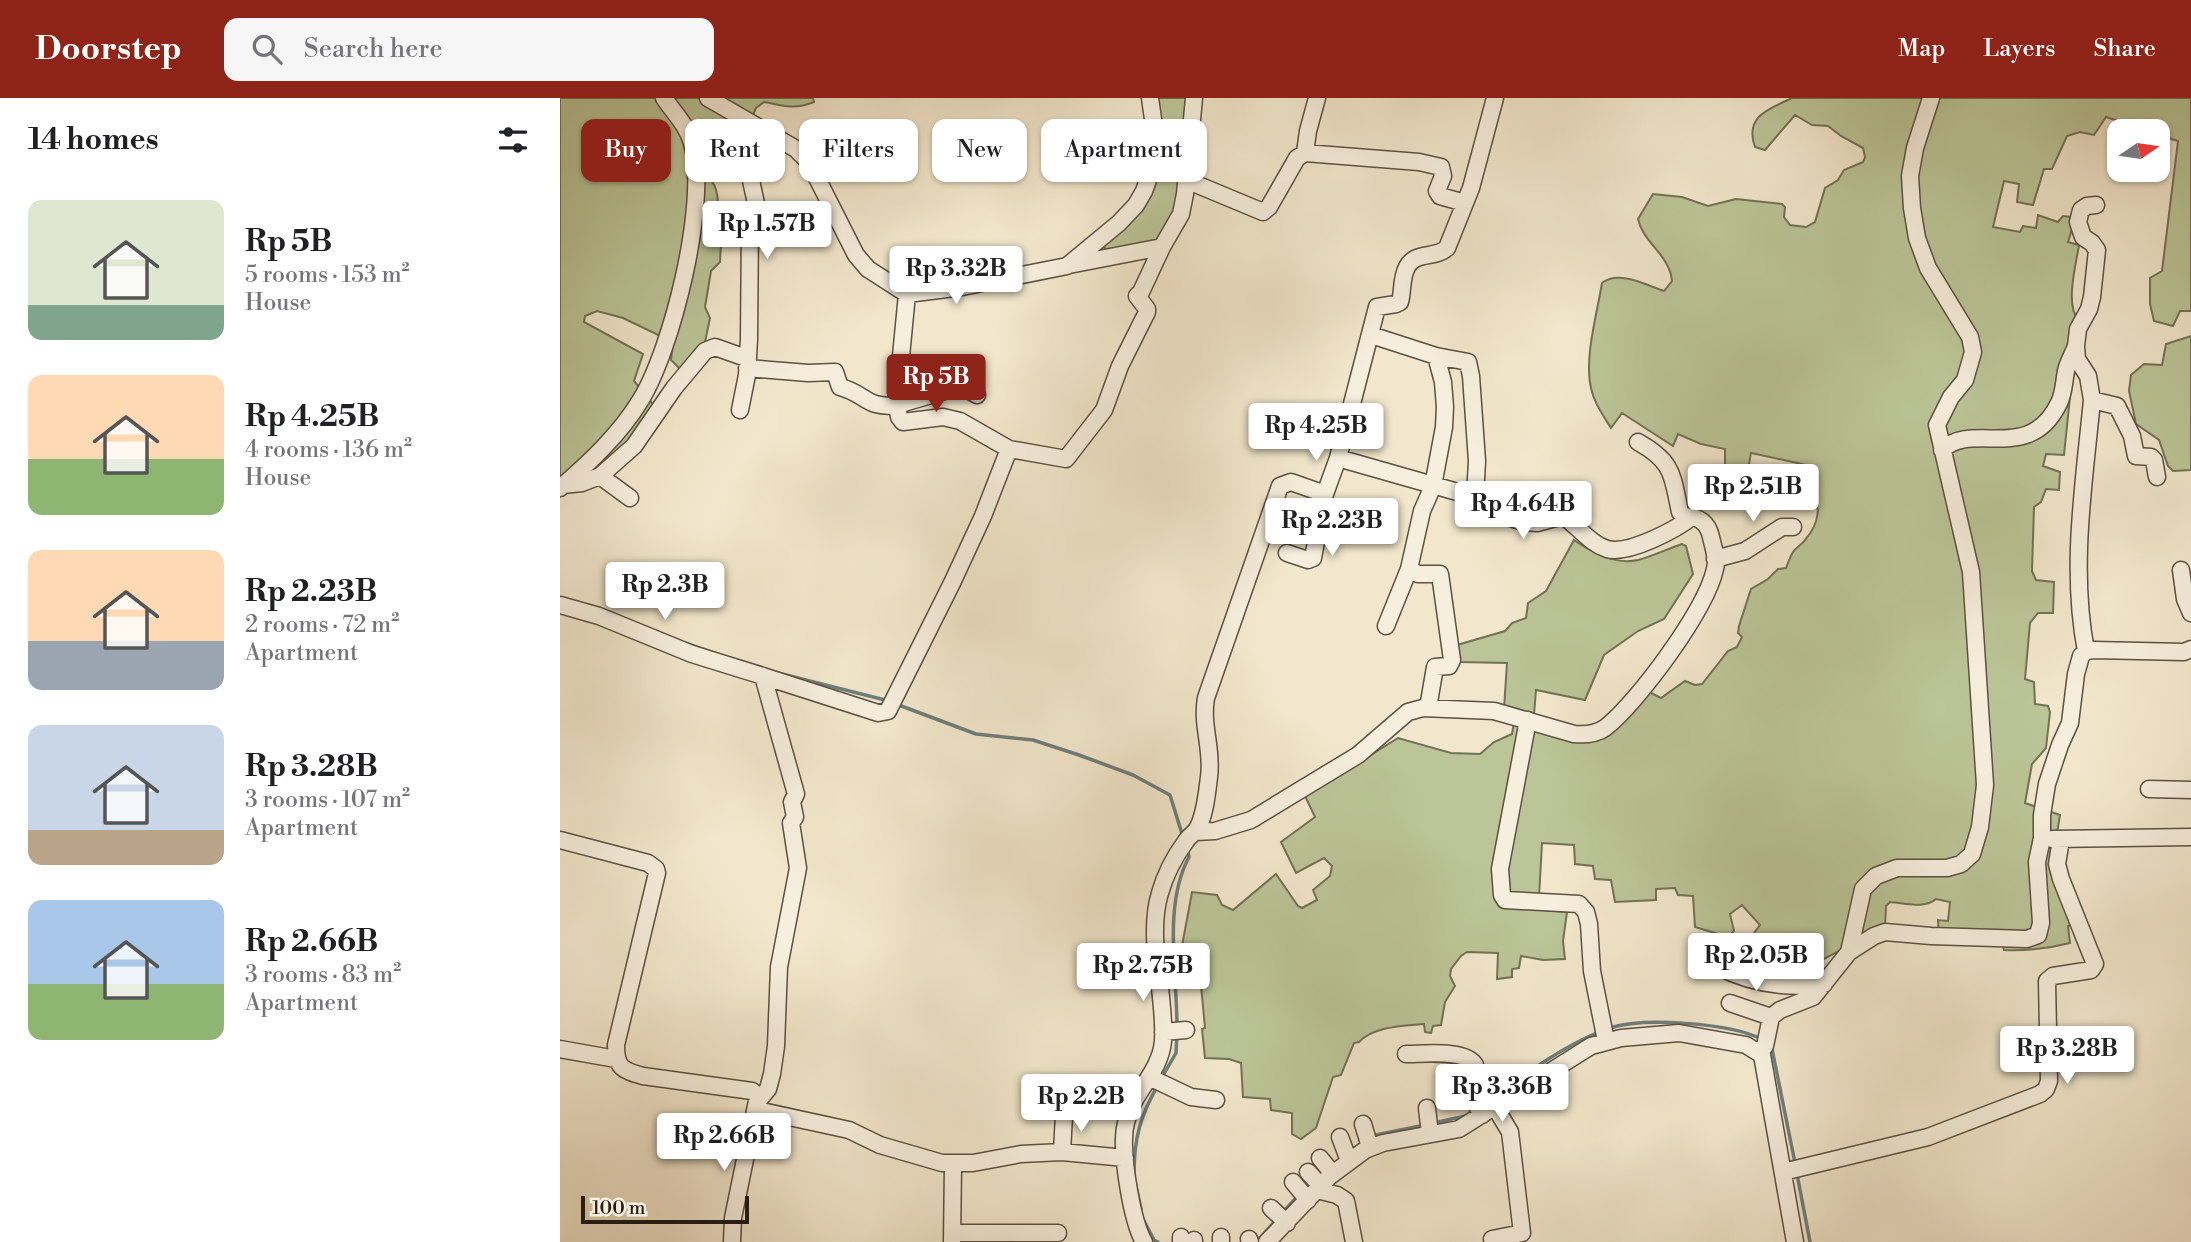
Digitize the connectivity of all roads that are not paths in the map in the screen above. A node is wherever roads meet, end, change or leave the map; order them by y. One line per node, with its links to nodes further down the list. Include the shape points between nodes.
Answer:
1 (708, 98): 8 (street)
2 (1150, 98): 16 (street, via 1153,152 1144,191 1119,223)
3 (1194, 98): 9 (street)
4 (1317, 98): 10 (street)
5 (1495, 98): 13 (street)
6 (1931, 98): 29 (street, via 1910,176 1912,208 1928,268 1969,337 1973,352 1965,380 1937,425)
7 (669, 100): 33 (street, via 692,143 696,202 683,280 663,355 641,401 618,432)
8 (737, 117): 17 (street, via 796,149 807,160 856,255 868,269); 21 (street, via 759,217 748,227)
9 (1192, 119)
10 (1305, 153): 12 (street, via 1297,158 1263,212); 13 (street, via 1437,165 1443,171 1437,191 1440,196)
11 (1186, 182): 15 (street, via 1181,214)
12 (1191, 182)
13 (1465, 204): 18 (street, via 1447,248 1411,261 1400,302 1377,307)
14 (2096, 205): 19 (street, via 2081,211 2078,222 2083,237 2097,250 2092,297)
15 (1162, 247): 16 (street); 28 (street, via 1137,296 1147,313 1092,427 1066,459)
16 (1067, 266): 17 (street)
17 (907, 294): 22 (street)
18 (1371, 335): 20 (street); 30 (street)
19 (2076, 346): 24 (street); 29 (street, via 2060,401 2043,426 2029,435 1971,439 1950,443)
20 (1436, 356): 34 (street, via 1445,407); 36 (street, via 1468,362 1478,461)
21 (746, 363): 25 (street, via 808,373 835,372 840,387 873,405); 26 (street); 31 (street, via 715,347 705,351 634,446)
22 (899, 377)
23 (977, 395): 25 (street, via 955,388)
24 (2092, 400): 32 (street, via 2117,406 2132,436 2134,453 2154,460); 47 (street, via 2077,583)
25 (897, 405): 28 (street, via 903,422 943,417 960,421)
26 (740, 410)
27 (1638, 442): 38 (street, via 1664,461 1672,472 1680,512)
28 (1009, 449): 49 (street, via 983,516 888,711 878,713)
29 (1942, 450): 59 (street, via 1971,572 1985,785 1980,827 1972,854 1961,864 1897,868 1876,876 1863,889)
30 (1338, 458): 34 (street); 35 (street)
31 (600, 476): 33 (street); 37 (street)
32 (2157, 477)
33 (561, 486)
34 (1433, 486): 36 (street); 42 (street, via 1422,511)
35 (1325, 494): 40 (street, via 1313,558); 54 (street, via 1291,482 1280,486 1206,698 1209,775 1198,827)
36 (1475, 497): 38 (street, via 1498,514 1523,522 1563,516 1609,550 1629,548)
37 (630, 498)
38 (1693, 516): 41 (street, via 1709,530)
39 (1793, 527): 41 (street, via 1782,527 1745,551)
40 (1287, 553)
41 (1715, 559): 51 (street, via 1707,591 1681,636 1637,695 1603,730 1574,734)
42 (1409, 569): 46 (street); 50 (street, via 1418,574 1440,574 1452,660 1449,666 1435,667)
43 (2181, 570): 45 (street)
44 (560, 605): 49 (street)
45 (2191, 613)
46 (1386, 626)
47 (2086, 651): 48 (street); 56 (street, via 2076,674 2070,723 2047,784)
48 (2189, 654)
49 (763, 676): 70 (street, via 796,794 791,822 798,869 779,967 772,1074)
50 (1428, 708): 51 (street, via 1494,711); 54 (street, via 1408,712 1358,755 1251,820)
51 (1528, 720): 63 (street, via 1500,869 1502,895 1513,902 1550,901 1583,907)
52 (2149, 789): 53 (street)
53 (2191, 790)
54 (1191, 835): 68 (street, via 1179,852 1157,907 1157,962 1175,1031 1159,1059)
55 (2191, 837): 57 (street)
56 (2042, 838): 57 (street); 59 (street, via 2037,862 2041,923 2034,938 1885,932)
57 (2061, 839): 76 (street, via 2057,864 2061,879 2095,964 2091,970 2053,976 2048,981 2046,1089 1928,1137)
58 (560, 840): 67 (street, via 656,869)
59 (1849, 952): 61 (street)
60 (1717, 966): 61 (street, via 1768,984)
61 (1824, 984): 64 (street, via 1813,997 1780,1010)
62 (1730, 1003): 64 (street)
63 (1604, 1032): 64 (street, via 1679,1033 1746,1045); 71 (street, via 1582,1051)
64 (1765, 1037): 76 (street, via 1762,1055)
65 (560, 1049): 67 (street)
66 (1406, 1054): 71 (street, via 1470,1058)
67 (616, 1059): 70 (street, via 626,1071 643,1076 752,1091)
68 (1156, 1081): 69 (street, via 1191,1097); 74 (street, via 1132,1104 1126,1120)
69 (1216, 1100)
70 (758, 1105): 75 (street); 82 (street)
71 (1483, 1108): 77 (street, via 1459,1129 1428,1121 1383,1143 1366,1135 1344,1149); 81 (street, via 1510,1132 1521,1233)
72 (1064, 1115): 73 (street)
73 (1062, 1152): 74 (street); 75 (street)
74 (1125, 1158): 79 (street, via 1136,1180)
75 (953, 1164): 80 (street)
76 (1791, 1170): 85 (street)
77 (1308, 1185): 83 (street, via 1279,1215); 84 (street, via 1346,1201)
78 (1058, 1233): 80 (street)
79 (1149, 1235)
80 (952, 1237)
81 (1492, 1239)
82 (732, 1242)
83 (1267, 1242)
84 (1354, 1242)
85 (1795, 1242)

